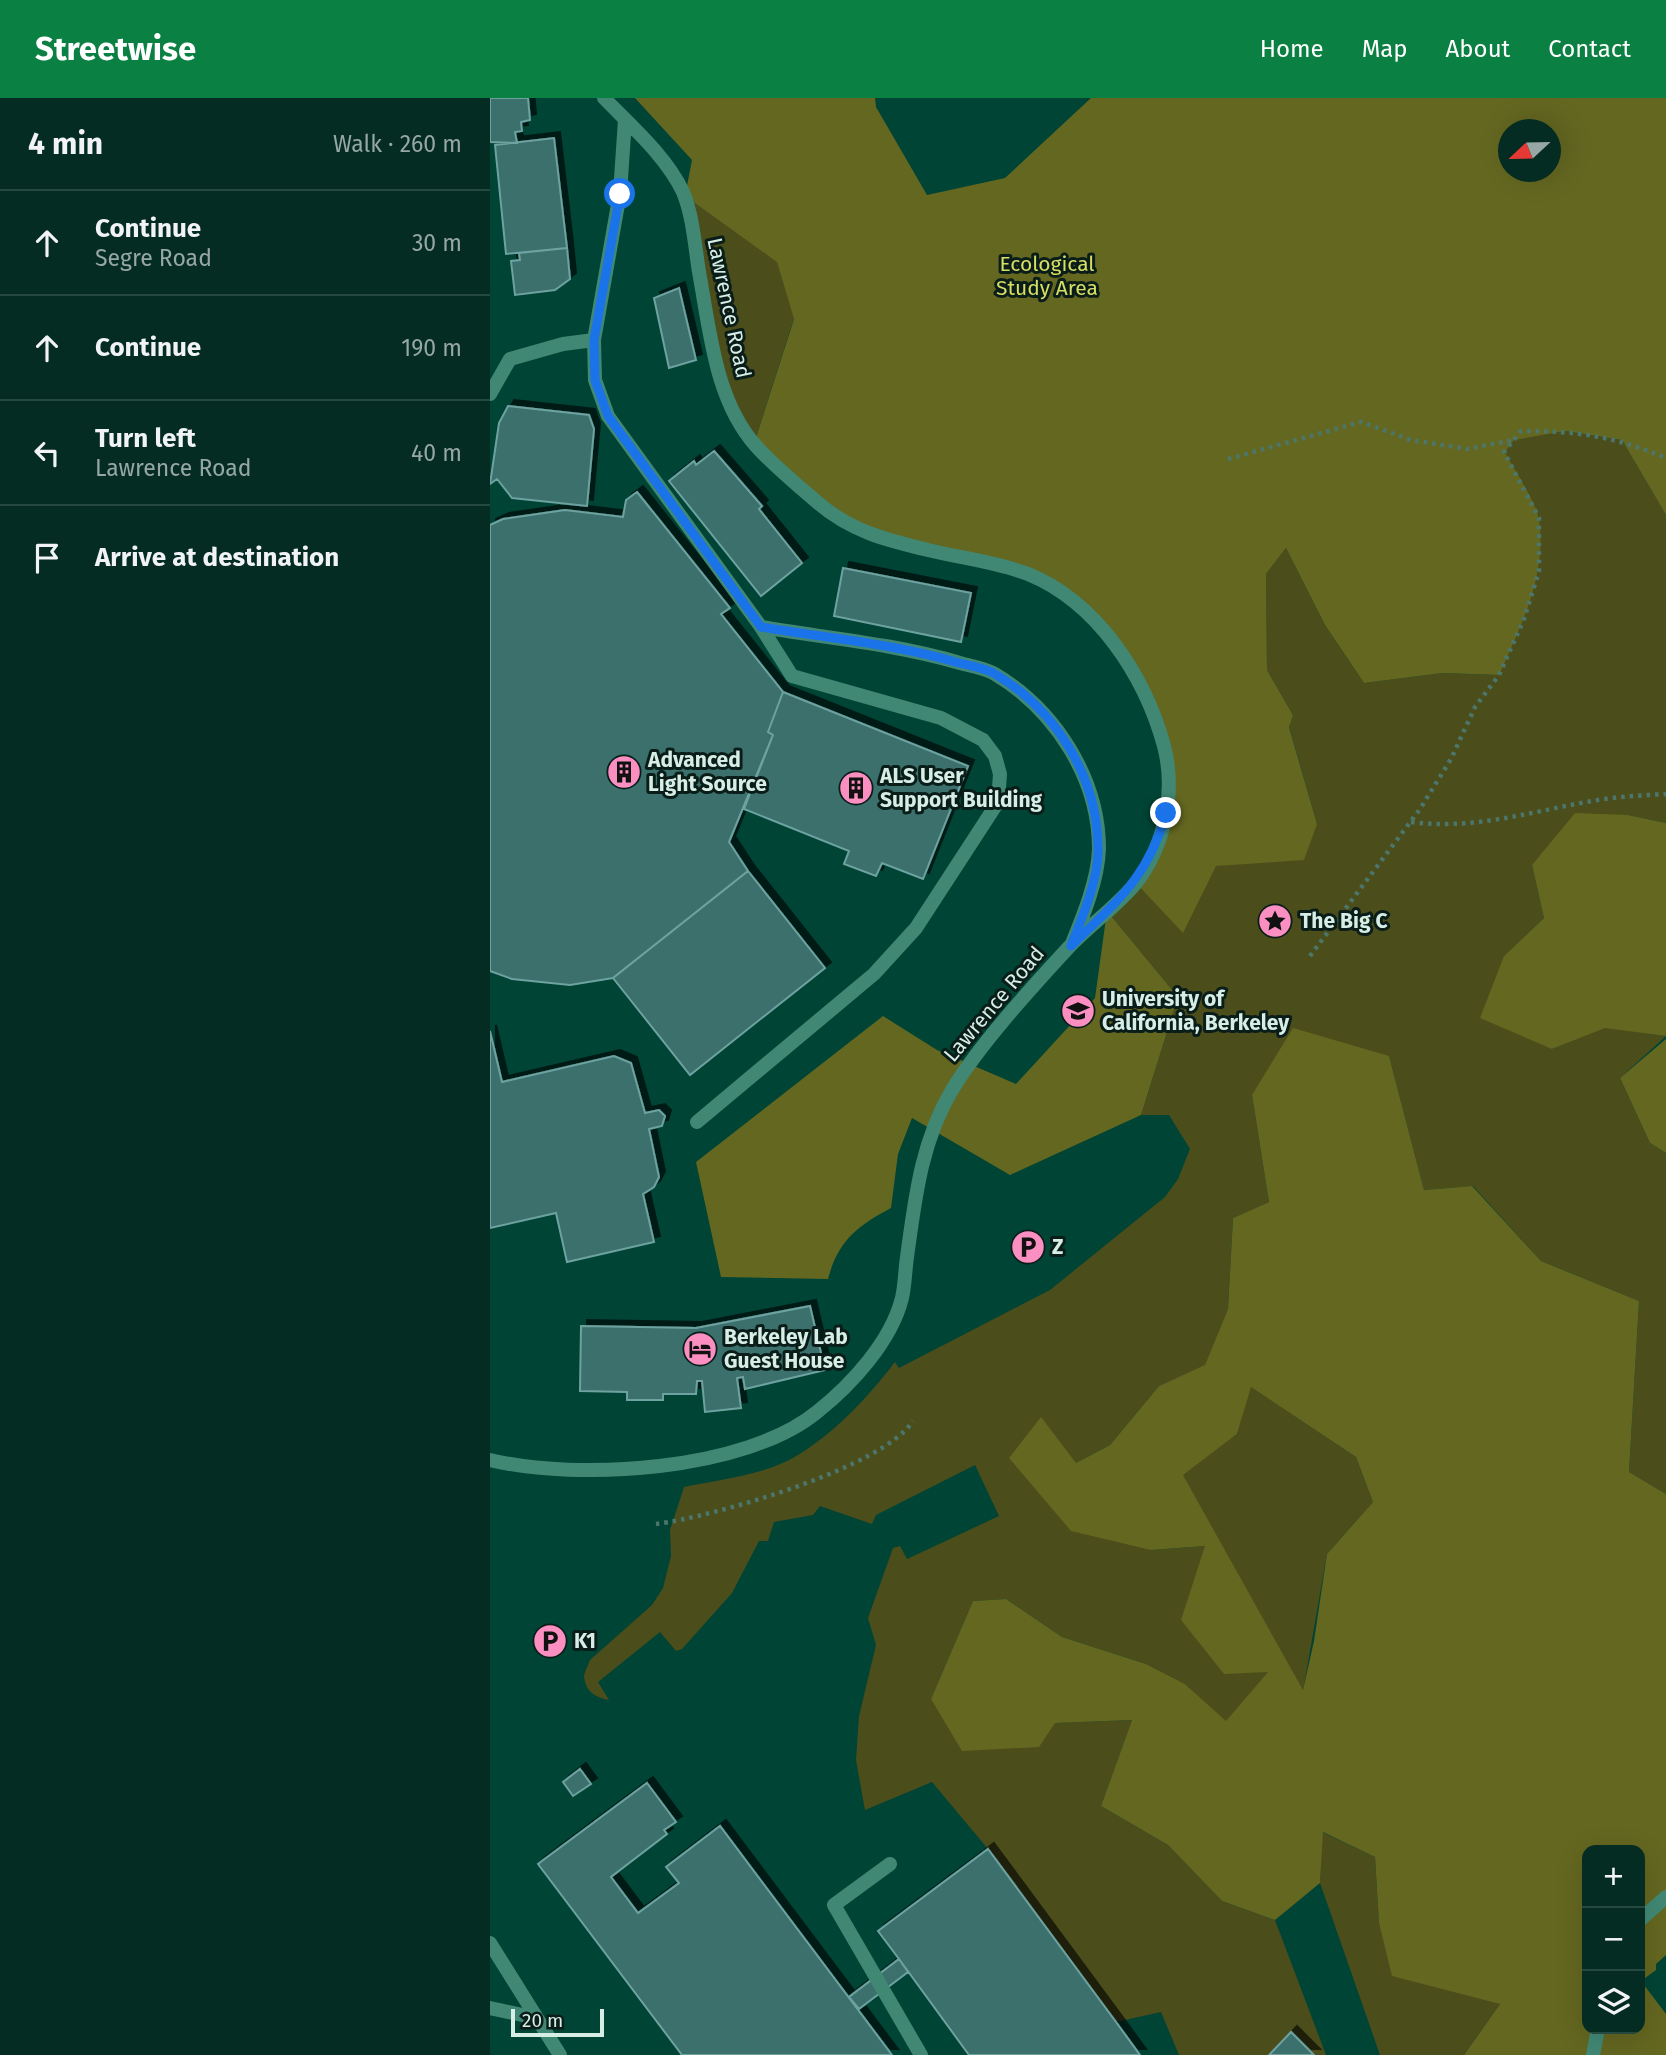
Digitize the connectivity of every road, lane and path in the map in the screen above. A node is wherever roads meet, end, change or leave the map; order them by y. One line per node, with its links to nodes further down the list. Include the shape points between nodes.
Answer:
1 (604, 98): 2 (street, Lawrence Road)
2 (625, 120): 3 (street, via 620,194); 11 (street, Lawrence Road, via 669,169 685,196 719,373 733,411 754,444 821,506 857,530 1027,574 1066,595 1099,623 1128,665 1164,746 1169,780 1166,813 1157,847 1136,883)
3 (594, 340): 4 (street, via 510,359); 8 (street, via 595,380 608,416)
4 (490, 394)
5 (1514, 439): 6 (path, via 1521,431 1565,431 1622,440); 7 (path, via 1467,449 1410,440 1361,422); 10 (path, via 1504,452 1539,518 1539,571 1524,620 1499,675 1475,707 1451,759)
6 (1666, 458)
7 (1228, 459)
8 (761, 627): 11 (street, via 933,655 993,673 1058,728 1080,763 1099,850); 13 (street, via 792,676 941,718 983,740 995,756 1000,774 998,802 916,928 874,974)
9 (1666, 794): 10 (path, via 1612,798 1480,824)
10 (1410, 822): 12 (path)
11 (1071, 946): 15 (street, Lawrence Road, via 953,1088 922,1159 902,1300 889,1328 836,1396 797,1427 762,1444 645,1469 602,1472)
12 (1310, 956)
13 (698, 1122)
14 (913, 1421): 16 (path, via 905,1433 868,1457 827,1474 690,1520)
15 (490, 1460)
16 (656, 1524)
17 (890, 1864): 25 (street, via 834,1905)
18 (1666, 1897): 19 (street)
19 (1645, 1916)
20 (490, 1943): 22 (street)
21 (490, 2008): 22 (street)
22 (536, 2018): 24 (street)
23 (1597, 2034): 26 (street)
24 (560, 2055)
25 (921, 2055)
26 (1593, 2055)

